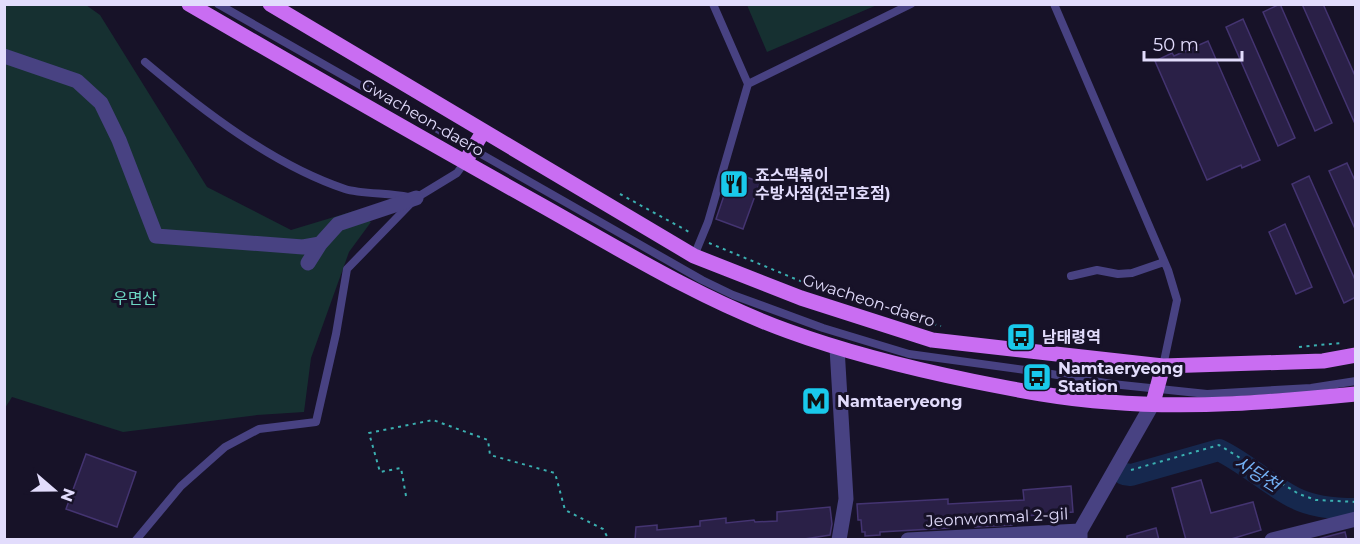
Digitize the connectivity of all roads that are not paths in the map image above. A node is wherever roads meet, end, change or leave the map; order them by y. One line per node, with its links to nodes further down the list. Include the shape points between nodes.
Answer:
1 (189, 4): 11 (main road, Gwacheon-daero)
2 (218, 4): 11 (lane)
3 (270, 4): 10 (main road, Gwacheon-daero)
4 (713, 4): 9 (lane)
5 (911, 4): 9 (lane)
6 (1054, 4): 15 (lane)
7 (4, 56): 13 (street, via 77,81 101,103 156,236 303,247)
8 (145, 62): 12 (lane, via 197,106 295,168 347,190)
9 (747, 84): 14 (lane, via 708,222)
10 (483, 132): 11 (main road); 14 (main road, Gwacheon-daero)
11 (469, 156): 12 (lane, via 457,173); 18 (main road, Gwacheon-daero, via 714,300); 23 (lane, via 702,280 822,328 909,354)
12 (416, 198): 13 (street, via 338,224); 27 (lane, via 347,269 316,422 259,429 225,447 180,486)
13 (320, 244): 16 (street)
14 (694, 256): 20 (main road, Gwacheon-daero, via 801,298 932,340)
15 (1164, 262): 17 (lane, via 1132,273 1097,270); 20 (lane, via 1177,300)
16 (308, 263)
17 (1071, 276)
18 (837, 348): 23 (main road, Gwacheon-daero, via 1026,392 1110,402); 28 (street, via 846,499)
19 (1356, 356): 20 (main road, Gwacheon-daero, via 1323,361)
20 (1163, 366): 23 (main road)
21 (1356, 381): 23 (lane, via 1311,388)
22 (1356, 394): 23 (main road, Gwacheon-daero, via 1217,404)
23 (1155, 397): 25 (street)
24 (1356, 519): 30 (street)
25 (1083, 537): 26 (street, Jeonwonmal 2-gil)
26 (915, 539): 29 (street, Jeonwonmal 2-gil)
27 (136, 540)
28 (839, 540)
29 (908, 540)
30 (1272, 540)

